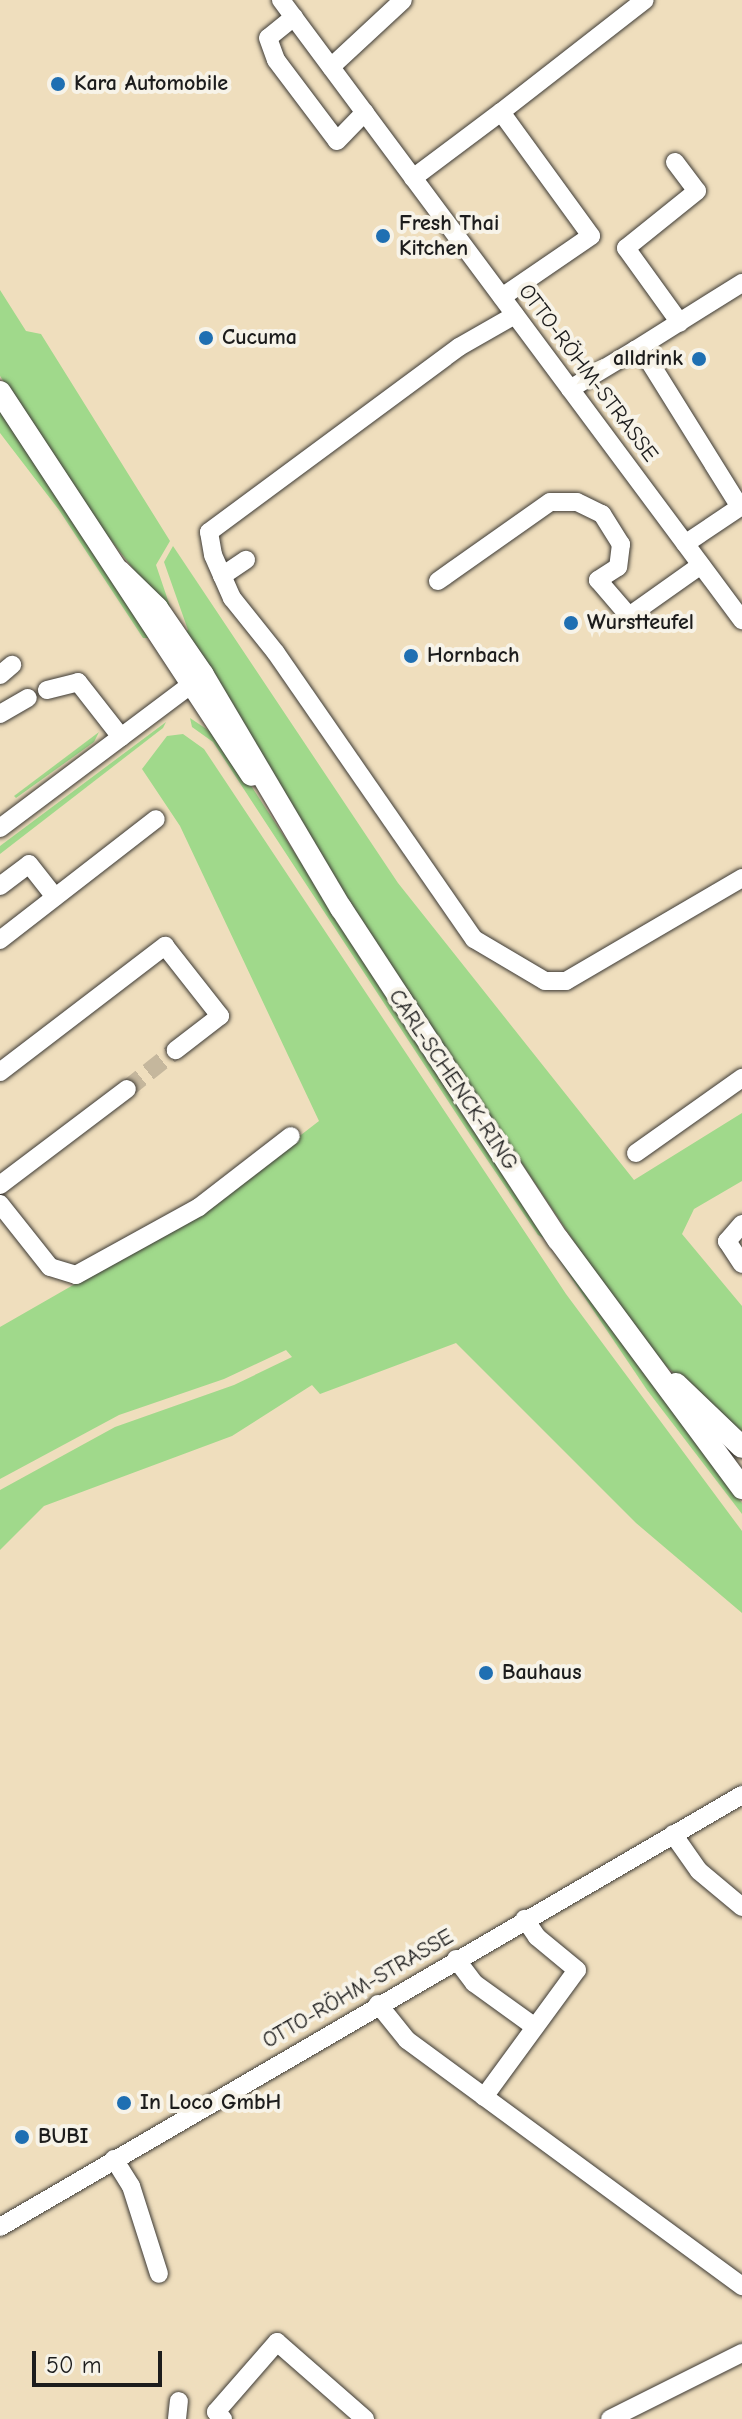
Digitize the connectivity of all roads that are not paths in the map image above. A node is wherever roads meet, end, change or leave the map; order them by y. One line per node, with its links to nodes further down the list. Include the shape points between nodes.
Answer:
1 (281, 0): 4 (street, OTTO-RÖHM-STRASSE)
2 (403, 0): 5 (street)
3 (645, 0): 7 (street)
4 (294, 17): 5 (street, OTTO-RÖHM-STRASSE); 6 (street, via 268,38 276,60 337,141)
5 (331, 67): 6 (street, OTTO-RÖHM-STRASSE)
6 (365, 112): 9 (street, OTTO-RÖHM-STRASSE)
7 (501, 112): 9 (street); 11 (street, via 591,236)
8 (675, 162): 13 (street, via 697,191 626,248)
9 (413, 178): 11 (street, OTTO-RÖHM-STRASSE)
10 (742, 283): 13 (street)
11 (502, 297): 12 (street, OTTO-RÖHM-STRASSE)
12 (515, 315): 15 (street, OTTO-RÖHM-STRASSE); 21 (street, via 459,347 209,532)
13 (680, 323): 14 (street)
14 (635, 350): 15 (street); 17 (street, via 649,361)
15 (570, 389): 18 (street, OTTO-RÖHM-STRASSE)
16 (0, 392): 24 (main road, CARL-SCHENCK-RING, via 119,571 157,608)
17 (741, 507): 18 (street)
18 (685, 544): 20 (street, OTTO-RÖHM-STRASSE)
19 (246, 560): 21 (street)
20 (701, 565): 22 (street, via 629,616 598,580 618,567 621,544 602,514 577,502 550,502); 23 (street, OTTO-RÖHM-STRASSE)
21 (222, 576): 32 (street, via 232,598 276,653 474,939 545,981 566,981)
22 (438, 581)
23 (742, 620)
24 (196, 680): 28 (street); 46 (main road, CARL-SCHENCK-RING, via 393,990)
25 (47, 690): 28 (street, via 78,682)
26 (28, 698): 27 (street)
27 (0, 714)
28 (121, 737): 31 (street)
29 (0, 802): 31 (street)
30 (156, 819): 34 (street)
31 (6, 823)
32 (742, 878)
33 (0, 886): 34 (street, via 29,864)
34 (55, 897): 35 (street)
35 (0, 940)
36 (176, 1050): 37 (street, via 220,1016 165,946)
37 (0, 1072)
38 (742, 1078): 41 (street)
39 (127, 1089): 42 (street)
40 (291, 1136): 43 (street, via 199,1207 76,1275 50,1267)
41 (636, 1153)
42 (0, 1185)
43 (0, 1204)
44 (742, 1224): 45 (street, via 727,1241)
45 (742, 1264)
46 (619, 1326): 47 (main road, CARL-SCHENCK-RING); 48 (main road, CARL-SCHENCK-RING)
47 (742, 1447)
48 (742, 1488)
49 (742, 1795): 50 (street, OTTO-RÖHM-STRASSE)
50 (673, 1834): 51 (street, via 699,1871); 52 (street, OTTO-RÖHM-STRASSE)
51 (742, 1907)
52 (525, 1919): 53 (street, OTTO-RÖHM-STRASSE); 55 (street, via 537,1937 577,1970)
53 (456, 1959): 54 (street, OTTO-RÖHM-STRASSE); 55 (street, via 474,1983)
54 (378, 2004): 56 (street, via 401,2035); 57 (street, OTTO-RÖHM-STRASSE)
55 (535, 2027): 56 (street)
56 (484, 2097): 60 (street)
57 (114, 2159): 58 (street, OTTO-RÖHM-STRASSE); 59 (street, via 131,2186)
58 (0, 2227)
59 (159, 2274)
60 (742, 2286)
61 (742, 2353): 64 (street)
62 (223, 2419): 63 (street, via 216,2412 277,2342)
63 (365, 2419)
64 (610, 2419)

